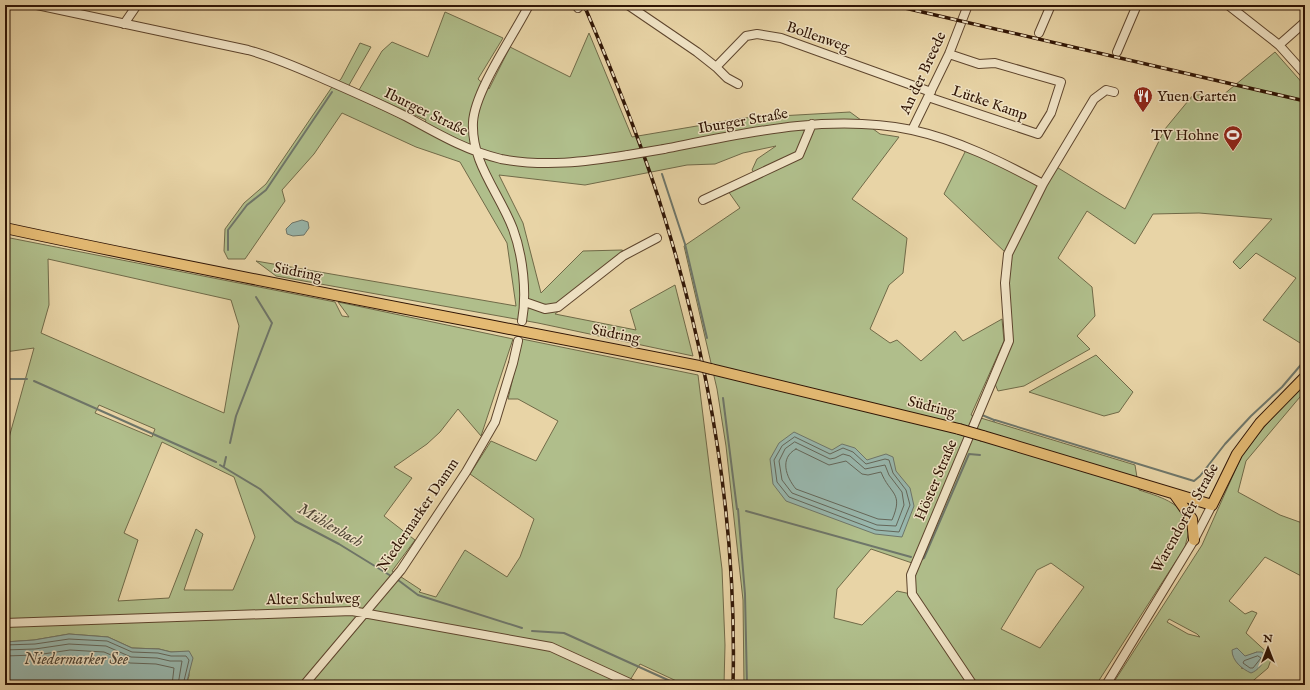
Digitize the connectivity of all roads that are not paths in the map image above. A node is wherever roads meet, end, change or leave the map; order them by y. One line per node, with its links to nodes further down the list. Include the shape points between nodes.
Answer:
1 (37, 5): 10 (street, Iburger Straße)
2 (137, 5): 10 (street)
3 (529, 5): 22 (street, via 498,59 478,101 473,121)
4 (628, 5): 15 (street)
5 (968, 5): 14 (street, An der Breede)
6 (1051, 5): 11 (street)
7 (1137, 5): 13 (street)
8 (1228, 5): 12 (street)
9 (1305, 22): 12 (street)
10 (124, 24): 22 (street, Iburger Straße, via 273,57 407,117)
11 (1039, 33)
12 (1279, 45): 16 (street)
13 (1117, 52)
14 (949, 54): 19 (street, An der Breede); 19 (street, Lütke Kamp, via 979,64 995,62 1060,82 1051,113 1038,134)
15 (716, 67): 17 (street); 19 (street, Bollenweg, via 746,36 757,34 781,38)
16 (1305, 74)
17 (738, 84)
18 (1114, 92): 23 (street, via 1106,90 1094,99)
19 (930, 95): 21 (street, An der Breede)
20 (812, 124): 21 (street, Iburger Straße, via 856,123); 22 (street, Iburger Straße, bridge, via 589,162 548,164); 24 (street, Iburger Straße, via 799,155)
21 (912, 130): 23 (street, Iburger Straße, via 980,152)
22 (476, 152): 27 (street, via 513,229 522,267)
23 (1043, 184): 38 (street, Höster Straße, via 1008,254 1005,283 1009,341 911,575 912,594)
24 (703, 200)
25 (5, 228): 31 (main road, Südring, bridge, via 169,263 711,368 960,429)
26 (657, 238): 27 (street, via 623,256 558,306 545,309)
27 (525, 302): 28 (street)
28 (522, 321)
29 (518, 341): 34 (street, Niedermarker Damm, via 495,422 466,472 400,570)
30 (1305, 377): 32 (main road, Warendorfer Straße, via 1260,423 1237,454)
31 (1175, 495): 32 (main road, Südring); 33 (main road, via 1192,519)
32 (1212, 505): 33 (street, Warendorfer Straße)
33 (1194, 540): 39 (street, Warendorfer Straße)
34 (365, 612): 35 (street, Alter Schulweg); 36 (street, Niedermarker Damm); 37 (street, Alter Schulweg, via 551,647)
35 (5, 623)
36 (304, 685)
37 (634, 685)
38 (972, 685)
39 (1106, 685)

